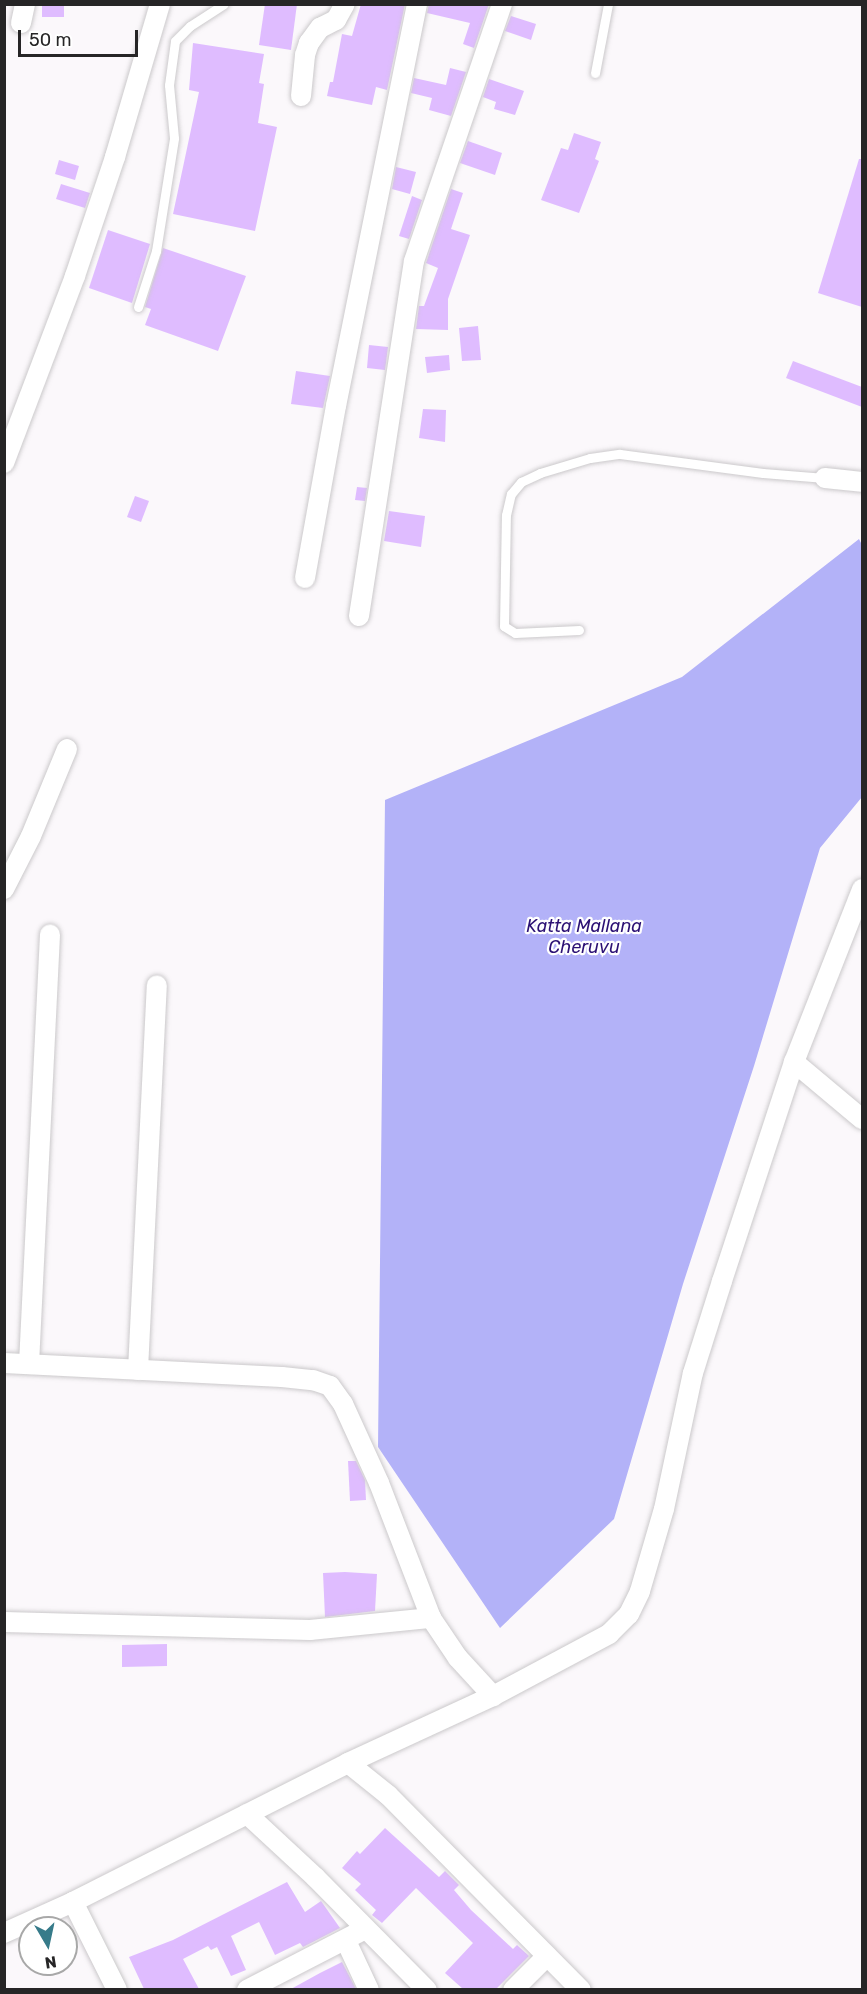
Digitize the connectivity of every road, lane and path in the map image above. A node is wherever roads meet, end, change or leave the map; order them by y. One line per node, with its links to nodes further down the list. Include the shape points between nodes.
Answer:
1 (160, 4): 10 (street, via 116,157)
2 (224, 4): 9 (lane, via 175,41 169,85 174,138 156,251)
3 (345, 4): 8 (street, via 336,20 320,28 309,43 304,55)
4 (417, 4): 13 (street)
5 (502, 4): 14 (street, via 414,261)
6 (608, 4): 7 (lane)
7 (595, 73)
8 (301, 96)
9 (138, 307)
10 (4, 463)
11 (825, 478): 12 (street); 15 (lane, via 620,454 540,473 521,482 511,494 506,515 504,626 515,633)
12 (862, 482)
13 (305, 578)
14 (359, 616)
15 (579, 630)
16 (67, 749): 17 (street)
17 (4, 889)
18 (862, 890): 21 (street)
19 (50, 935): 24 (street)
20 (157, 985): 25 (street)
21 (794, 1062): 22 (street); 28 (street, via 693,1373 664,1509 640,1591 629,1614 609,1634)
22 (862, 1119)
23 (4, 1363): 24 (street)
24 (29, 1364): 25 (street)
25 (138, 1370): 26 (street, via 282,1377 330,1386 343,1404 379,1483)
26 (431, 1618): 27 (street, via 310,1630); 28 (street, via 458,1658)
27 (7, 1627)
28 (493, 1696): 29 (street)
29 (348, 1763): 30 (street); 35 (street, via 388,1795)
30 (247, 1814): 31 (street); 32 (street)
31 (73, 1902): 33 (street); 36 (street)
32 (365, 1929): 34 (street); 39 (street)
33 (4, 1933)
34 (346, 1941): 37 (street); 38 (street)
35 (547, 1956): 40 (street); 41 (street)
36 (117, 1989)
37 (247, 1989)
38 (369, 1989)
39 (427, 1989)
40 (513, 1989)
41 (581, 1989)

